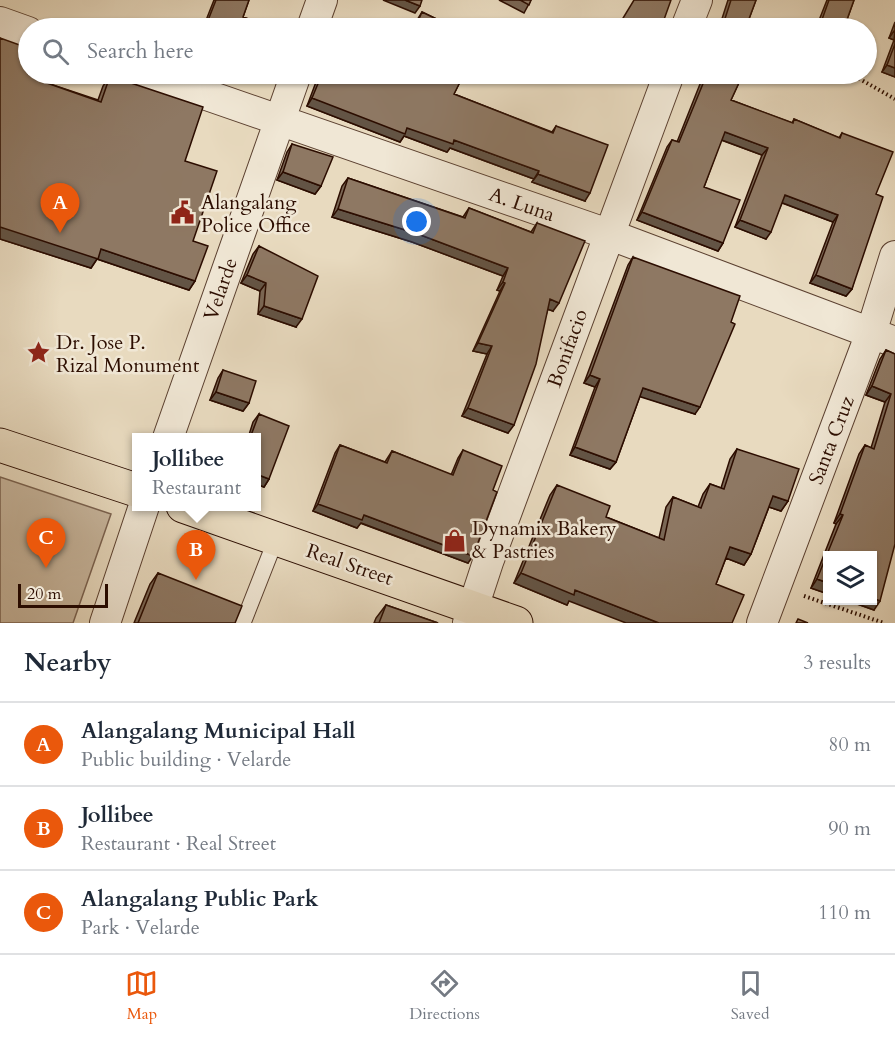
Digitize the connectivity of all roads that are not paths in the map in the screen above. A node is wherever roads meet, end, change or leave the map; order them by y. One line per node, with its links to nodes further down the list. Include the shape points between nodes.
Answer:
1 (322, 0): 3 (street)
2 (697, 0): 4 (street)
3 (316, 18)
4 (690, 18)
5 (0, 22): 6 (street)
6 (18, 28)
7 (175, 84): 10 (street, A. Luna)
8 (293, 84): 10 (street, Velarde)
9 (665, 84): 11 (street, Bonifacio)
10 (280, 120): 11 (street, A. Luna); 14 (street, Velarde)
11 (608, 234): 13 (street, A. Luna); 20 (street, Bonifacio)
12 (895, 256): 13 (street, Santa Cruz)
13 (883, 338): 24 (street, Santa Cruz)
14 (170, 433)
15 (0, 445): 16 (highway)
16 (132, 489)
17 (143, 511): 21 (street)
18 (195, 511): 19 (highway, Real Street)
19 (276, 539): 20 (highway, Real Street); 22 (lane)
20 (471, 615): 23 (highway, Real Street)
21 (105, 623)
22 (243, 623)
23 (516, 623)
24 (762, 623)

